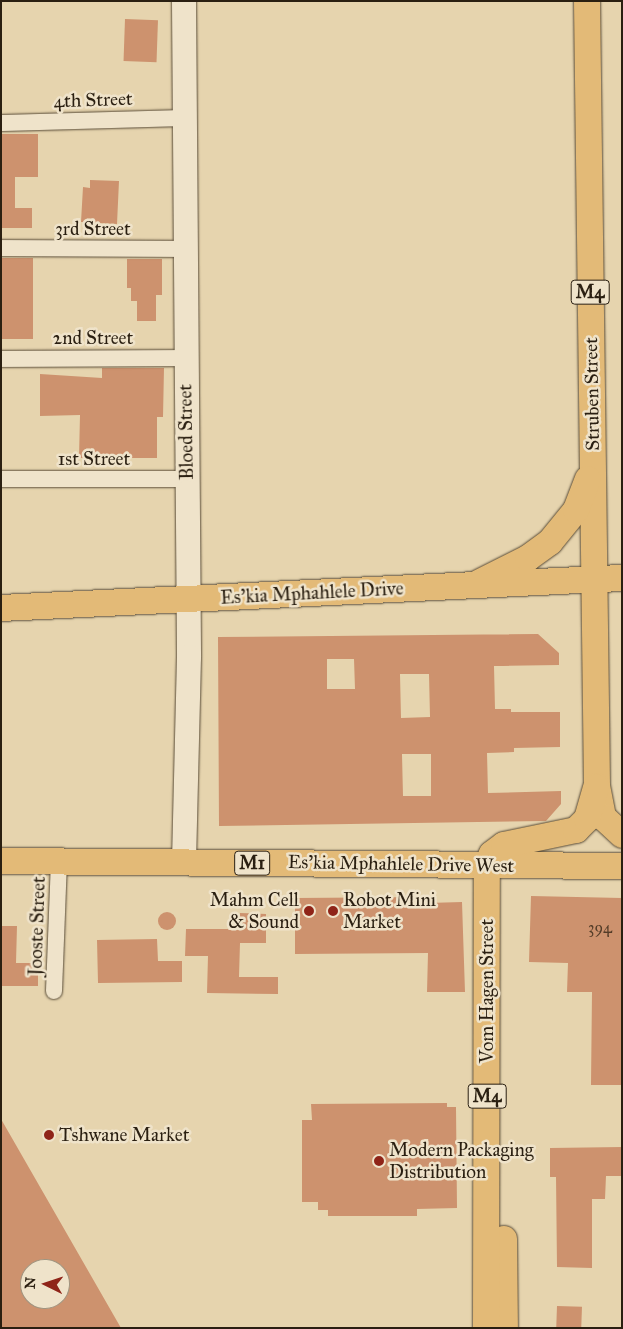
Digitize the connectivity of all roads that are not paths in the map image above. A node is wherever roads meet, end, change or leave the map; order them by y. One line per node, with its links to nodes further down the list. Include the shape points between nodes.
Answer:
1 (184, 1): 3 (main road, Bloed Street)
2 (587, 1): 9 (main road, Struben Street / M4)
3 (185, 118): 4 (street, 4th Street); 6 (main road, Bloed Street)
4 (1, 123)
5 (1, 248): 6 (street, 3rd Street)
6 (185, 249): 7 (main road, Bloed Street)
7 (185, 358): 8 (street, 2nd Street); 11 (main road, Bloed Street)
8 (1, 359)
9 (592, 468): 13 (main road, Struben Street / M4); 14 (main road, via 576,510 550,542 520,562)
10 (1, 479): 11 (street, 1st Street)
11 (188, 479): 15 (main road, Bloed Street)
12 (622, 578): 13 (main road, Es'kia Mphahlele Drive)
13 (594, 582): 14 (main road, Es'kia Mphahlele Drive); 17 (main road, Struben Street / M4)
14 (470, 587): 15 (main road, Es'kia Mphahlele Drive)
15 (188, 599): 16 (main road, Es'kia Mphahlele Drive); 21 (main road, Bloed Street)
16 (1, 608)
17 (596, 786): 18 (main road, via 603,816); 22 (main road, via 586,819 576,830 504,845 492,854)
18 (622, 835)
19 (1, 861): 20 (main road, Es'kia Mphahlele Drive West / M1)
20 (59, 862): 21 (main road, Es'kia Mphahlele Drive West / M1); 24 (street, Jooste Street)
21 (184, 862): 22 (main road, Es'kia Mphahlele Drive West / M1)
22 (495, 865): 23 (main road, Es'kia Mphahlele Drive West / M1); 25 (main road, Vom Hagen Street / M4); 26 (main road, Vom Hagen Street / M4)
23 (622, 866)
24 (54, 991)
25 (486, 1328)
26 (504, 1328)

